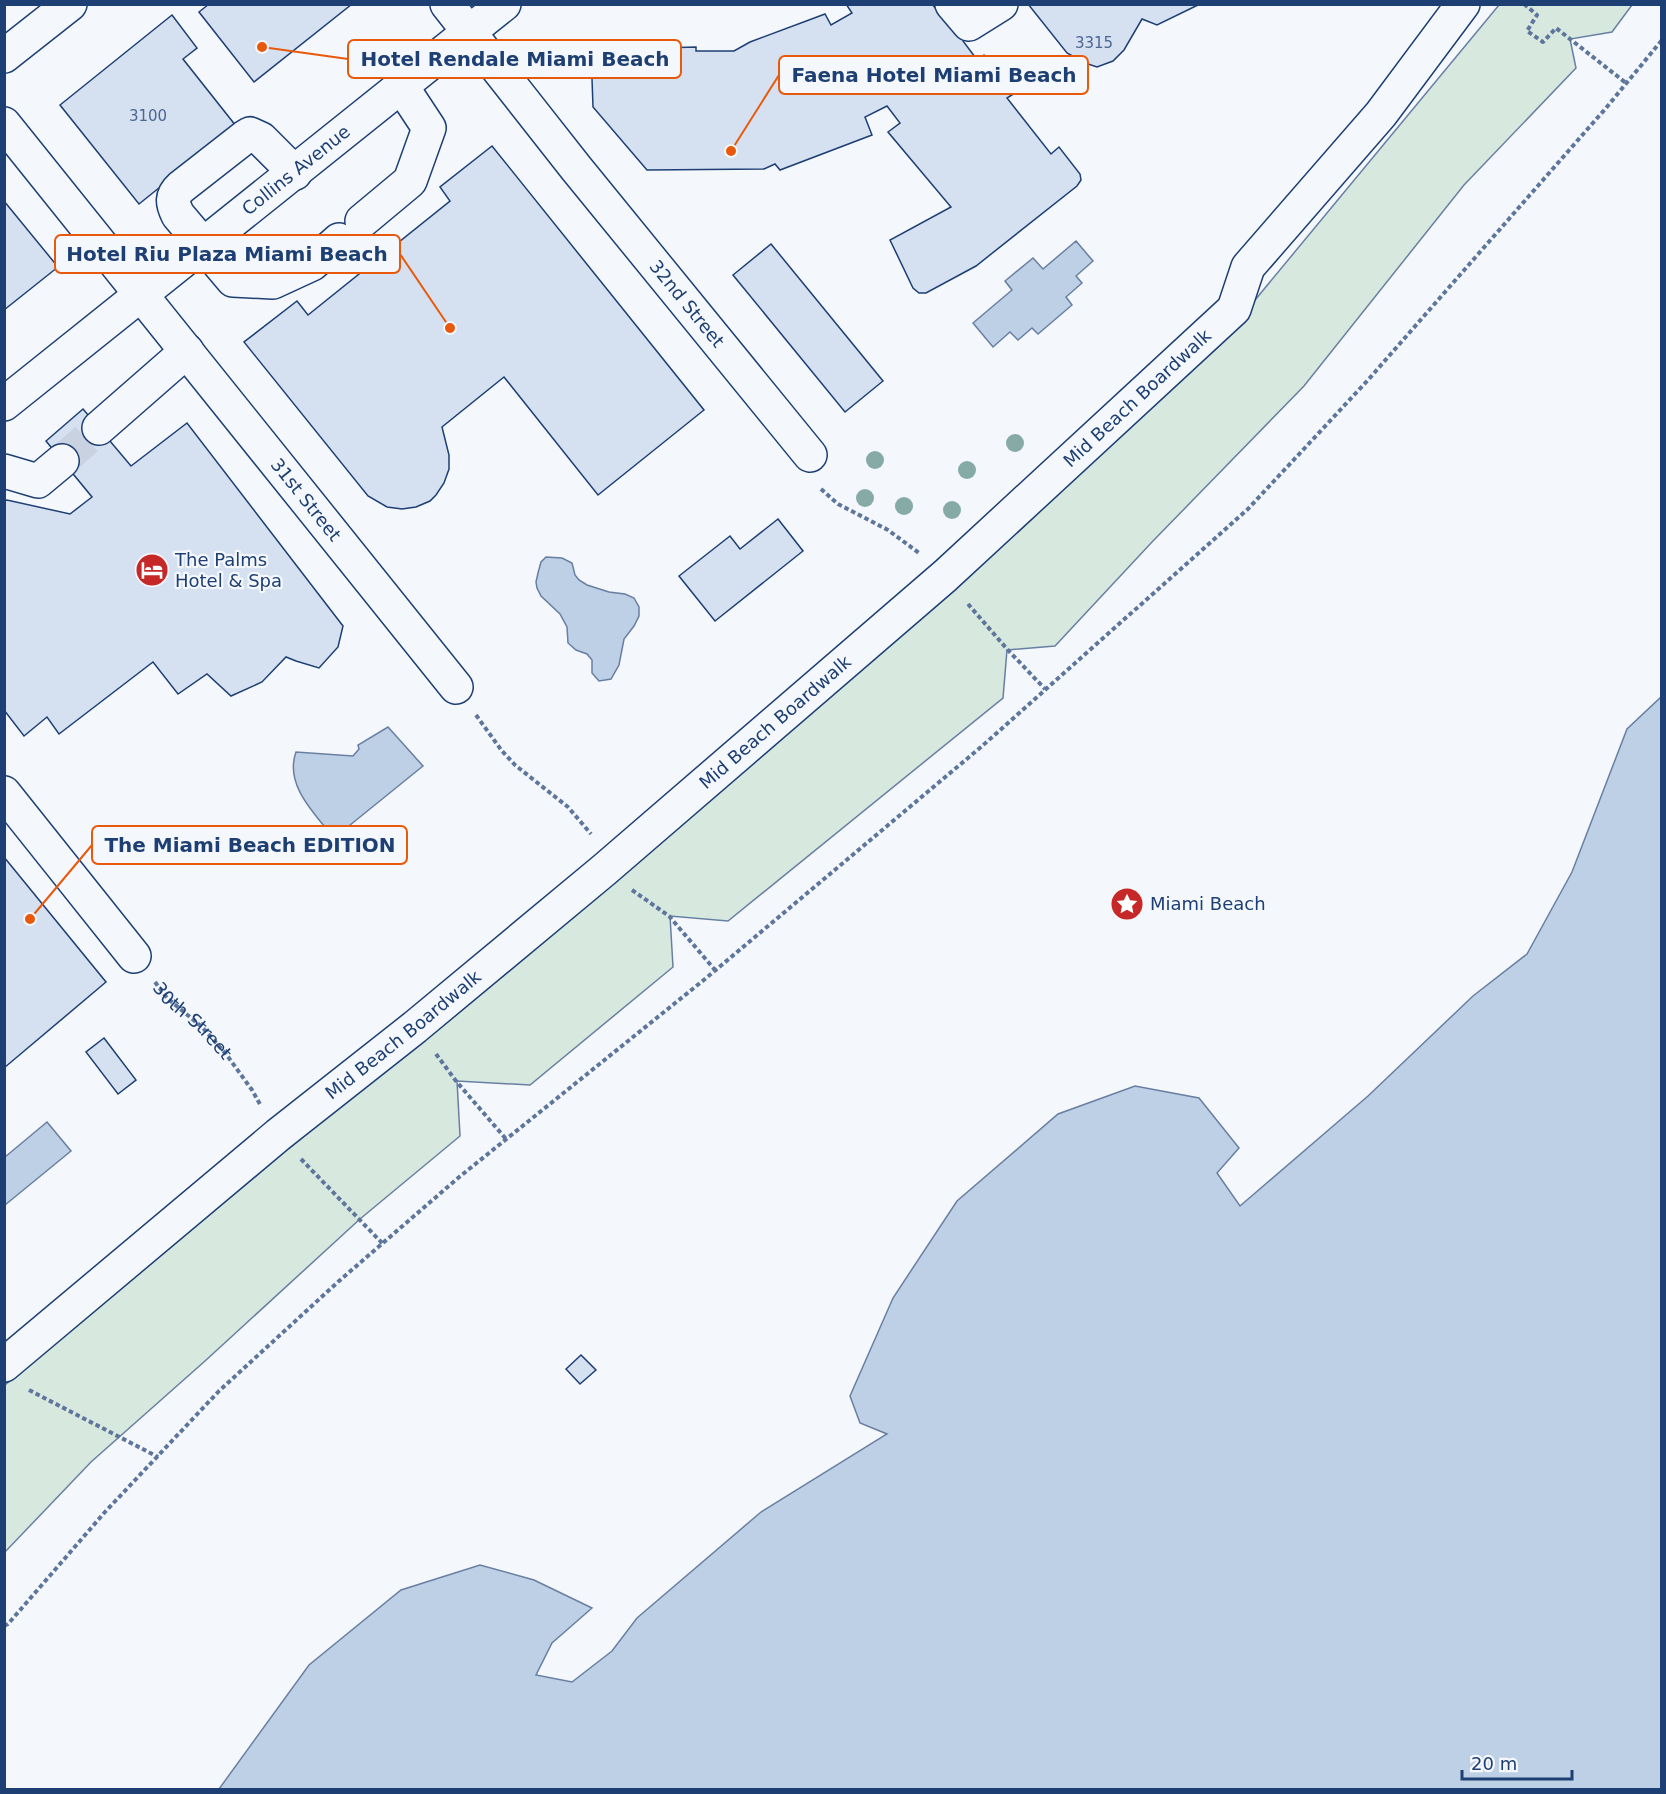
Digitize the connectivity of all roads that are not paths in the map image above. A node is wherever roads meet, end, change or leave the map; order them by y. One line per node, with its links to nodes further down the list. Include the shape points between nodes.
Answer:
1 (70, 4): 8 (street)
2 (447, 4): 7 (street, 32nd Street)
3 (504, 4): 7 (street, Collins Avenue)
4 (952, 4): 5 (street, via 969,24)
5 (1001, 4)
6 (1463, 4): 23 (street, Mid Beach Boardwalk, via 1381,114 1248,267 1234,309 945,576 604,870 278,1135)
7 (468, 33): 9 (street, Collins Avenue); 17 (street, 32nd Street)
8 (4, 56)
9 (402, 87): 11 (street, Collins Avenue); 12 (street, via 429,128 410,181 312,264 273,282 233,280)
10 (4, 124): 13 (street, 31st Street)
11 (294, 173): 12 (street, Collins Avenue); 12 (street, via 261,139 250,134 181,187 173,198 175,208)
12 (203, 246): 13 (street, Collins Avenue)
13 (142, 295): 14 (street, 31st Street); 15 (street, Collins Avenue)
14 (187, 351): 16 (street); 20 (street, 31st Street)
15 (4, 404)
16 (99, 428)
17 (810, 455)
18 (62, 461): 19 (street, via 38,481)
19 (4, 471)
20 (456, 687)
21 (4, 793): 22 (street)
22 (134, 956)
23 (15, 1376)

